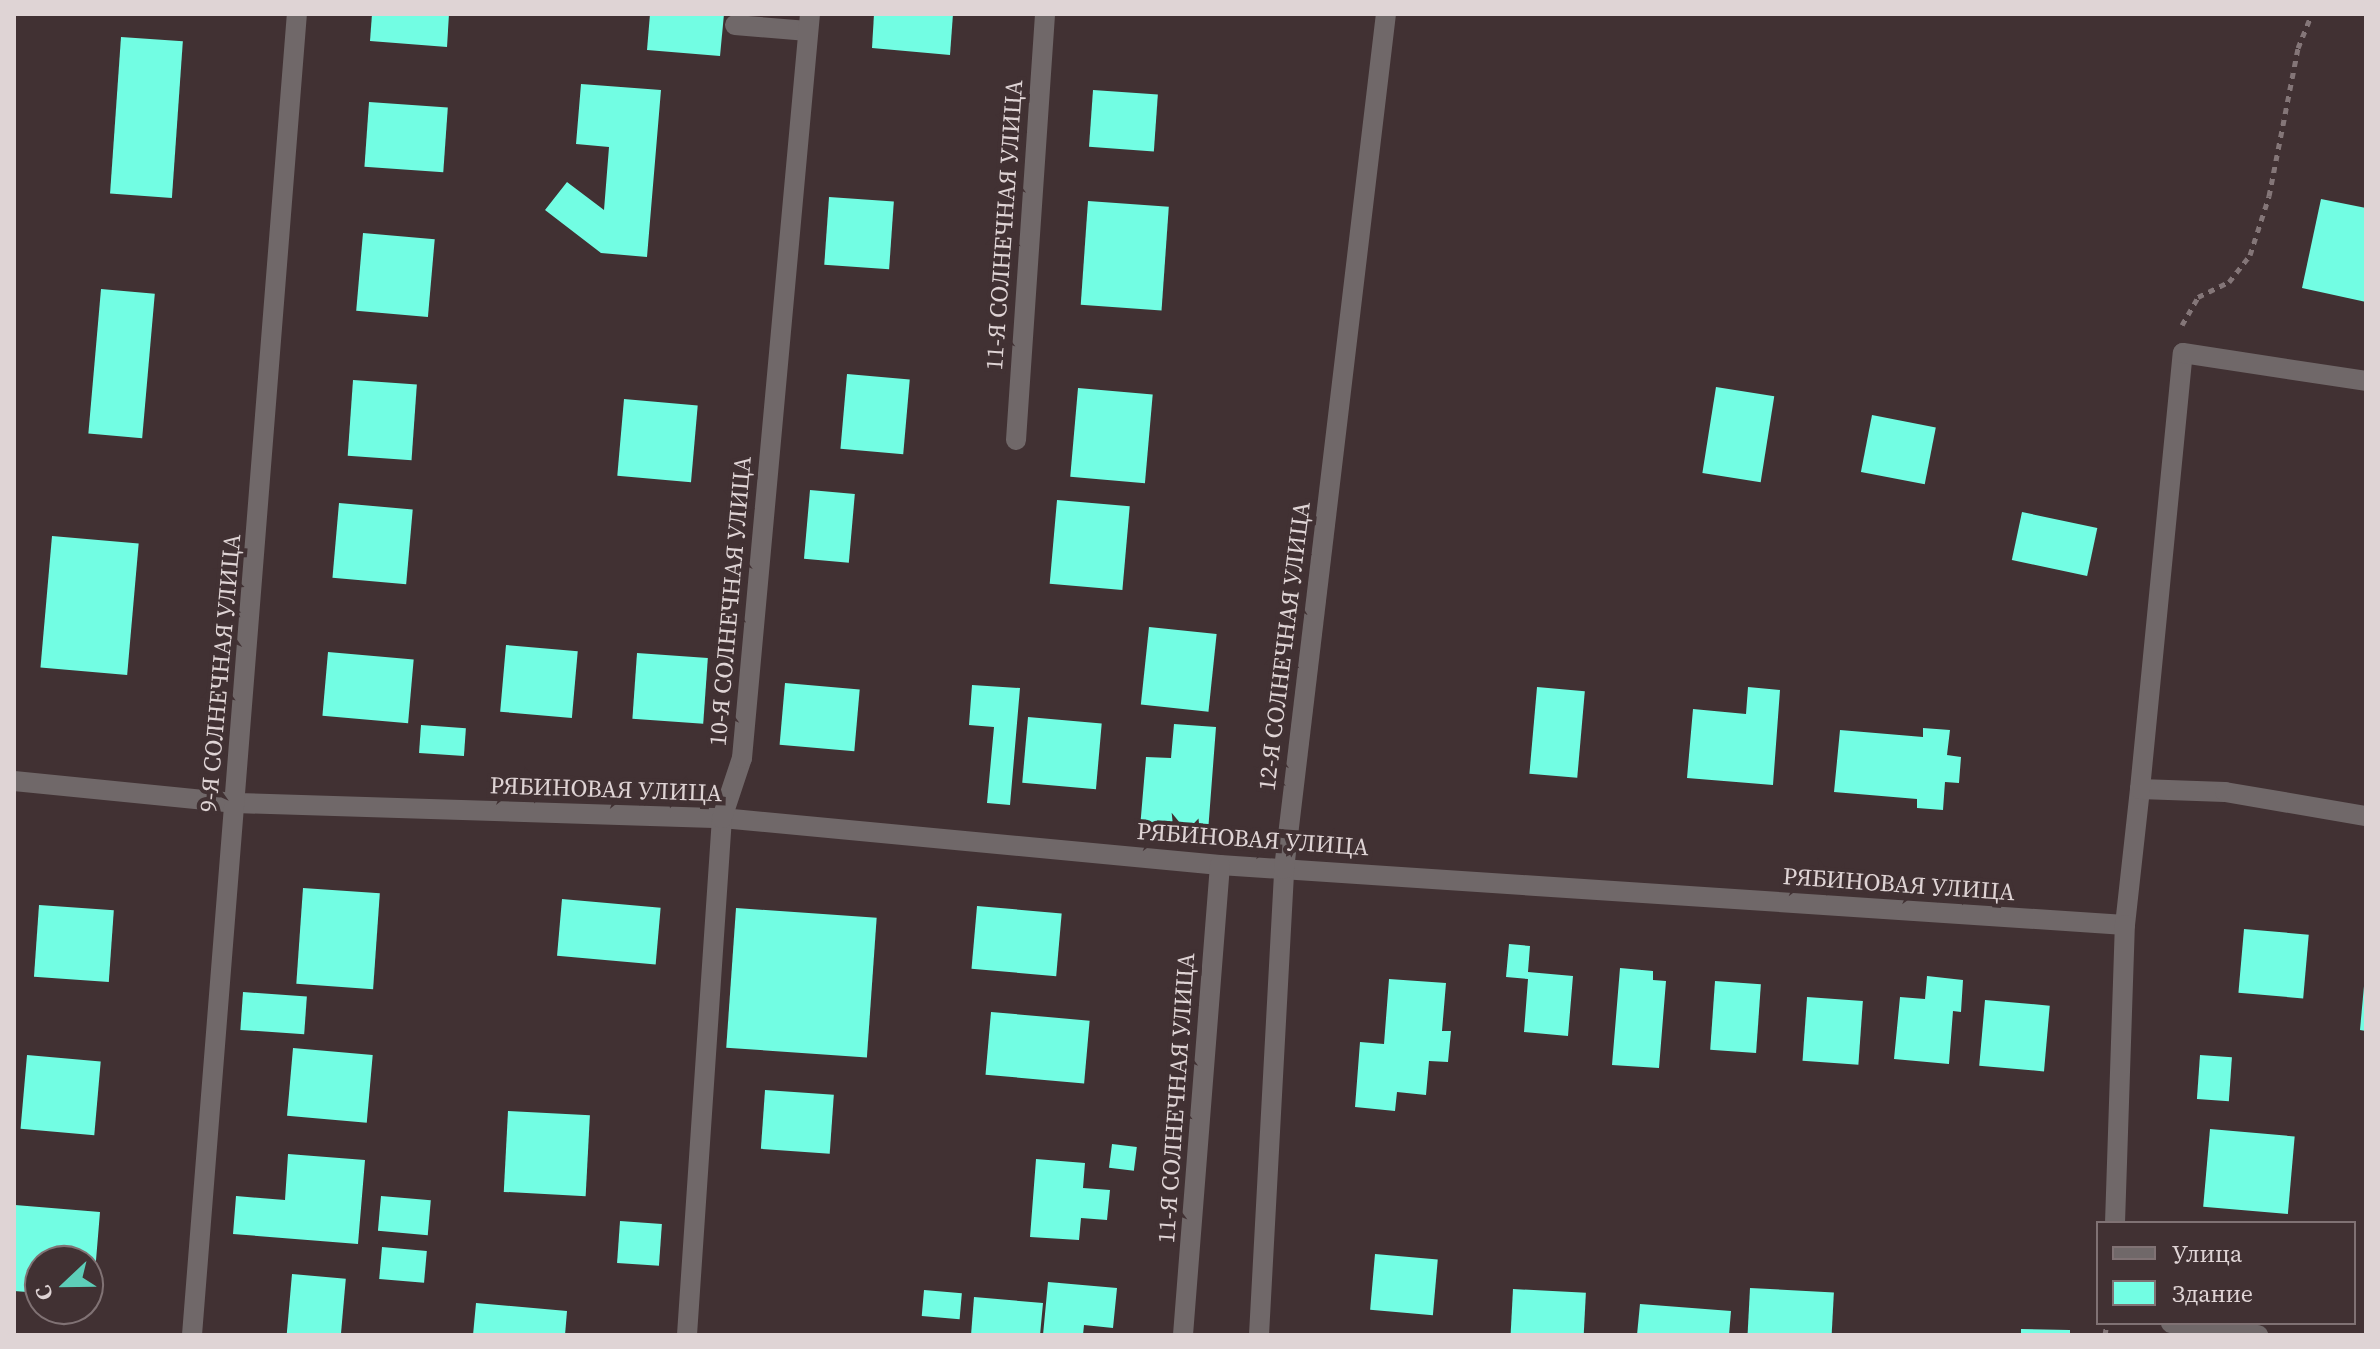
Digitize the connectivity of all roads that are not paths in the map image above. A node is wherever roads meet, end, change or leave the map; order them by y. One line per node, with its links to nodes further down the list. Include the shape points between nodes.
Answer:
1 (297, 14): 10 (street, 9-Я СОЛНЕЧНАЯ УЛИЦА)
2 (1045, 14): 7 (street, 11-Я СОЛНЕЧНАЯ УЛИЦА)
3 (1386, 14): 14 (street, 12-Я СОЛНЕЧНАЯ УЛИЦА)
4 (809, 23): 5 (street); 12 (street, 10-Я СОЛНЕЧНАЯ УЛИЦА, via 742,758)
5 (735, 25)
6 (2366, 381): 9 (street, via 2183,353)
7 (1016, 440)
8 (14, 781): 10 (street, РЯБИНОВАЯ УЛИЦА)
9 (2140, 789): 11 (street, via 2225,792); 15 (street)
10 (236, 803): 12 (street, РЯБИНОВАЯ УЛИЦА); 18 (street, 9-Я СОЛНЕЧНАЯ УЛИЦА)
11 (2366, 816)
12 (722, 818): 13 (street, РЯБИНОВАЯ УЛИЦА); 19 (street, 10-Я СОЛНЕЧНАЯ УЛИЦА)
13 (1220, 865): 14 (street, РЯБИНОВАЯ УЛИЦА); 20 (street, 11-Я СОЛНЕЧНАЯ УЛИЦА)
14 (1284, 869): 15 (street, РЯБИНОВАЯ УЛИЦА); 21 (street, 12-Я СОЛНЕЧНАЯ УЛИЦА)
15 (2125, 925): 16 (street)
16 (2115, 1221)
17 (2186, 1325): 22 (street)
18 (192, 1335)
19 (687, 1335)
20 (1183, 1335)
21 (1259, 1335)
22 (2258, 1335)

